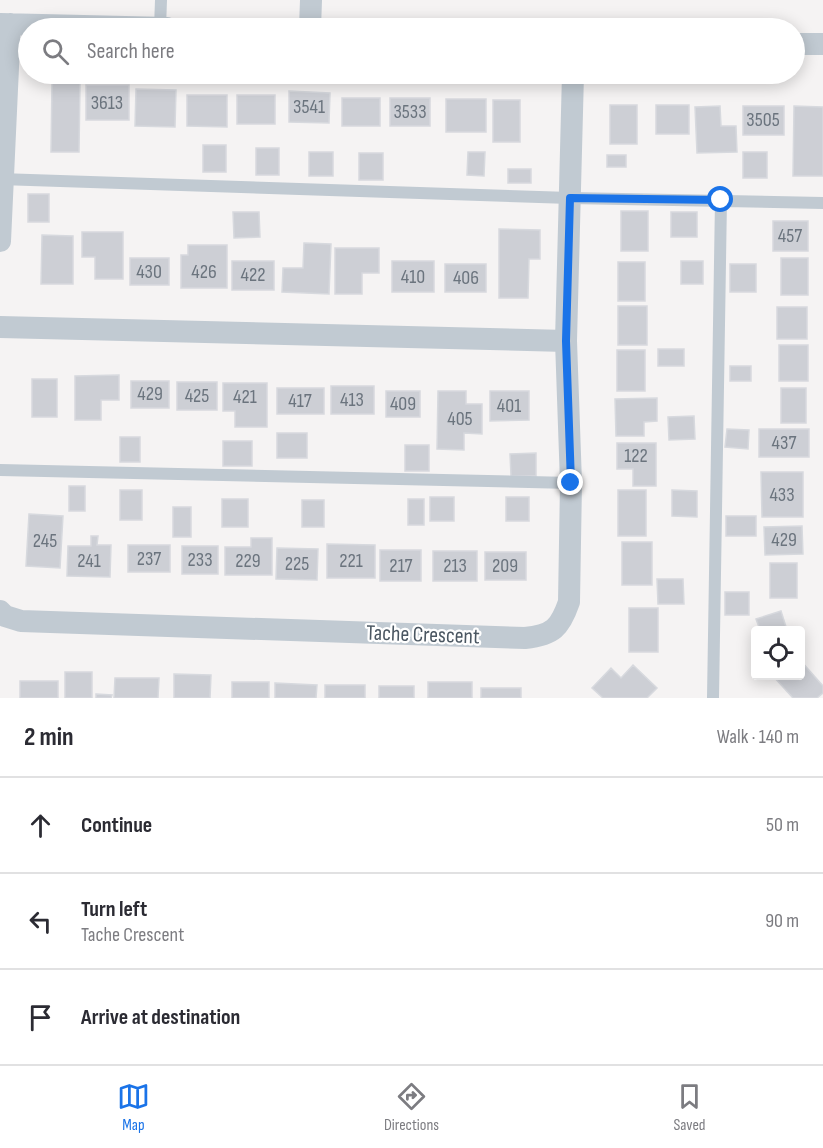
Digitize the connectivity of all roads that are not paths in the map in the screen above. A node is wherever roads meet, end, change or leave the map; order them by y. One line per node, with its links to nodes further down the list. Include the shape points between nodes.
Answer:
1 (161, 0): 3 (lane)
2 (311, 0): 4 (street)
3 (160, 18)
4 (310, 18)
5 (5, 24): 9 (street)
6 (805, 44): 7 (street)
7 (823, 44)
8 (573, 84): 10 (street, Tache Crescent)
9 (1, 179): 10 (lane); 13 (street)
10 (570, 198): 11 (lane); 15 (street, Tache Crescent)
11 (721, 200): 12 (lane); 19 (lane)
12 (823, 203)
13 (0, 241)
14 (0, 327): 15 (street)
15 (566, 341): 17 (street, Tache Crescent)
16 (0, 470): 17 (lane)
17 (571, 483): 18 (street, Tache Crescent, via 569,602 554,630 542,636 21,621)
18 (0, 611)
19 (713, 698)

